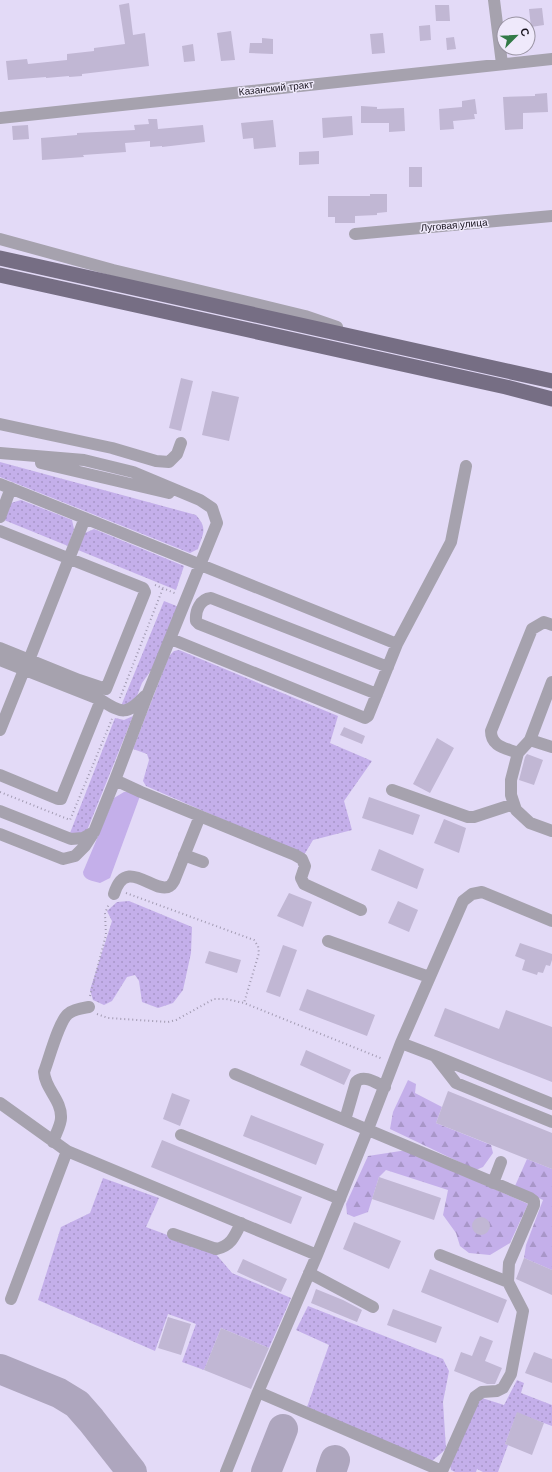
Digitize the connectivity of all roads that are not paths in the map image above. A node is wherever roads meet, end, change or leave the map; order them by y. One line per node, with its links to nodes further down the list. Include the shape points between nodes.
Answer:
1 (494, 0): 3 (street)
2 (552, 59): 3 (street, Казанский тракт)
3 (502, 64): 4 (street, Казанский тракт)
4 (0, 118)
5 (552, 216): 6 (street, Луговая улица)
6 (355, 234)
7 (0, 239): 10 (street, via 113,270 304,316)
8 (0, 258): 10 (main road)
9 (0, 275): 12 (main road)
10 (385, 345): 11 (main road)
11 (552, 381)
12 (552, 399)
13 (0, 424): 14 (street, via 112,448 156,461 169,462 177,454)
14 (182, 443)
15 (1, 454): 22 (street, via 200,500 212,508 217,523)
16 (466, 466): 25 (street, via 451,542)
17 (6, 486): 18 (street); 19 (street)
18 (0, 516)
19 (85, 518): 21 (street); 22 (street)
20 (0, 531): 21 (street)
21 (69, 558): 28 (street); 28 (street, via 145,589 130,629 106,689)
22 (200, 564): 24 (street); 25 (street)
23 (552, 625): 37 (street, via 544,622 532,629 491,731 495,744)
24 (170, 639): 31 (street); 32 (street, via 362,723 368,716)
25 (397, 644): 29 (street)
26 (0, 648): 28 (street)
27 (0, 660): 28 (street)
28 (27, 665): 33 (street); 34 (street)
29 (388, 667): 32 (street); 32 (street, via 210,598 202,601 196,616 196,621 200,624)
30 (552, 682): 35 (street)
31 (148, 693): 33 (street, via 134,708 124,711 115,710); 39 (street)
32 (377, 694)
33 (101, 700): 38 (street, via 61,799)
34 (0, 730)
35 (530, 740): 36 (street); 37 (street)
36 (552, 747)
37 (518, 753): 41 (street, via 512,780 511,795)
38 (0, 775)
39 (115, 780): 43 (street); 45 (street)
40 (392, 790): 41 (street, via 468,817)
41 (514, 804): 44 (street, via 516,810 530,823)
42 (0, 811): 45 (street, via 72,839 83,838)
43 (200, 816): 47 (street); 50 (street, via 302,859 305,866 301,878 304,884)
44 (552, 831)
45 (94, 832): 46 (street, via 75,856 63,860)
46 (0, 834)
47 (184, 855): 48 (street); 49 (street, via 170,886 165,888 130,877 117,884)
48 (203, 862)
49 (114, 894)
50 (361, 910)
51 (552, 922): 53 (street, via 482,892 472,894 458,909)
52 (328, 942): 53 (street)
53 (429, 977): 55 (street)
54 (89, 1006): 65 (street, via 68,1014 62,1021 44,1072 47,1085 57,1102 61,1119)
55 (401, 1043): 56 (street); 58 (street)
56 (435, 1056): 60 (street); 62 (street, via 456,1084)
57 (236, 1074): 61 (street)
58 (385, 1087): 61 (street, via 364,1078 359,1079); 63 (street)
59 (0, 1103): 65 (street)
60 (552, 1104)
61 (345, 1120): 63 (street)
62 (552, 1122)
63 (368, 1129): 68 (street); 69 (street)
64 (181, 1134): 69 (street)
65 (53, 1142): 66 (street)
66 (67, 1151): 70 (street); 76 (street)
67 (501, 1162): 68 (street)
68 (493, 1183): 75 (street, via 534,1201 509,1264)
69 (340, 1200): 72 (street)
70 (241, 1223): 71 (street, via 234,1238 223,1248 216,1249); 72 (street)
71 (173, 1234)
72 (317, 1255): 74 (street)
73 (440, 1255): 75 (street)
74 (309, 1273): 77 (street); 78 (street)
75 (508, 1282): 80 (street, via 523,1311 511,1374 503,1388 497,1392 482,1392 475,1397)
76 (11, 1299)
77 (373, 1306)
78 (258, 1392): 79 (street); 80 (street)
79 (226, 1472)
80 (443, 1472)

